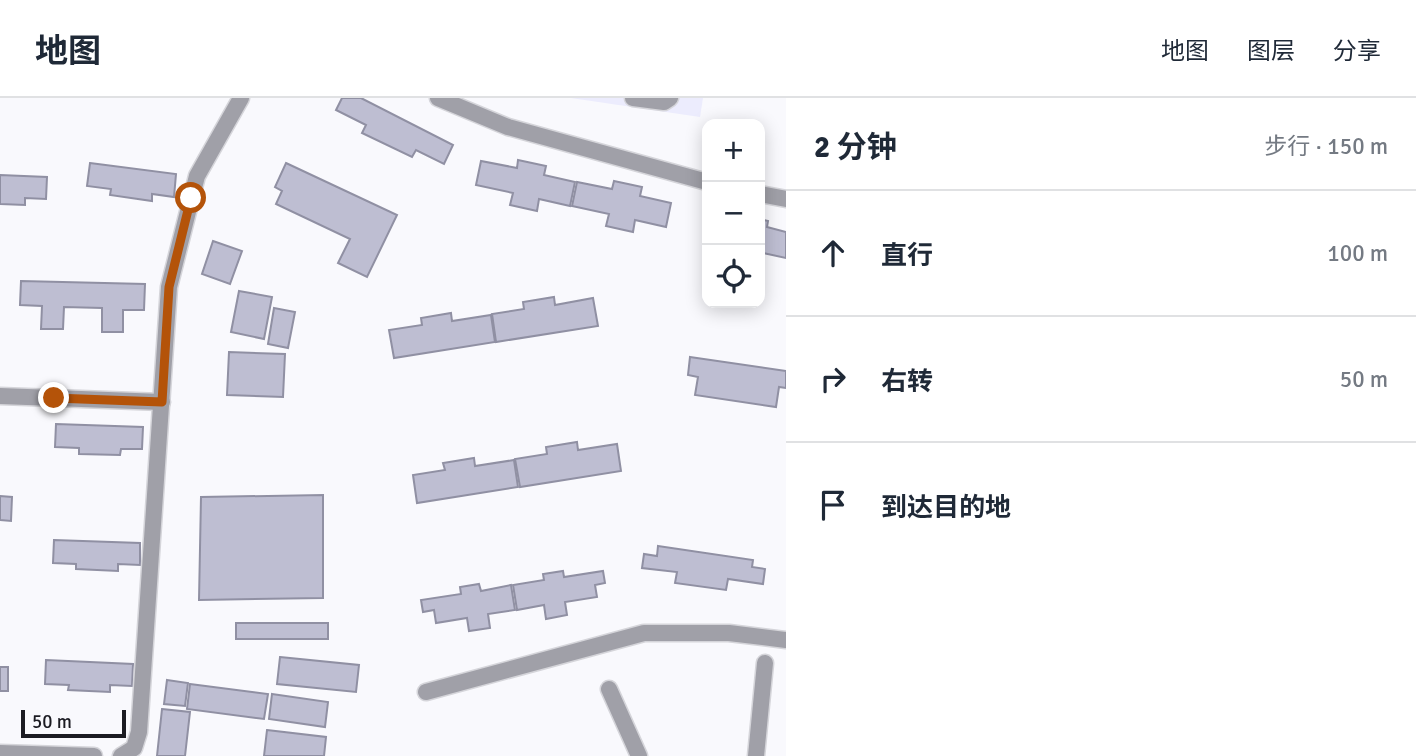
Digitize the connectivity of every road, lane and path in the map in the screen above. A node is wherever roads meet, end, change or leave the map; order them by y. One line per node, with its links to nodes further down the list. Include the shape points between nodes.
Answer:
1 (241, 98): 9 (street, via 197,176 169,287)
2 (438, 98): 5 (street, via 508,127)
3 (633, 98): 4 (street, via 664,103)
4 (670, 98)
5 (702, 181)
6 (765, 195): 7 (street)
7 (786, 199)
8 (0, 396): 9 (street)
9 (162, 402): 16 (street, via 139,732 134,748)
10 (786, 640): 13 (street, via 729,632 644,632)
11 (765, 663): 18 (street)
12 (609, 689): 17 (street)
13 (426, 692)
14 (0, 753): 15 (street)
15 (94, 756)
16 (121, 756)
17 (639, 756)
18 (756, 756)

